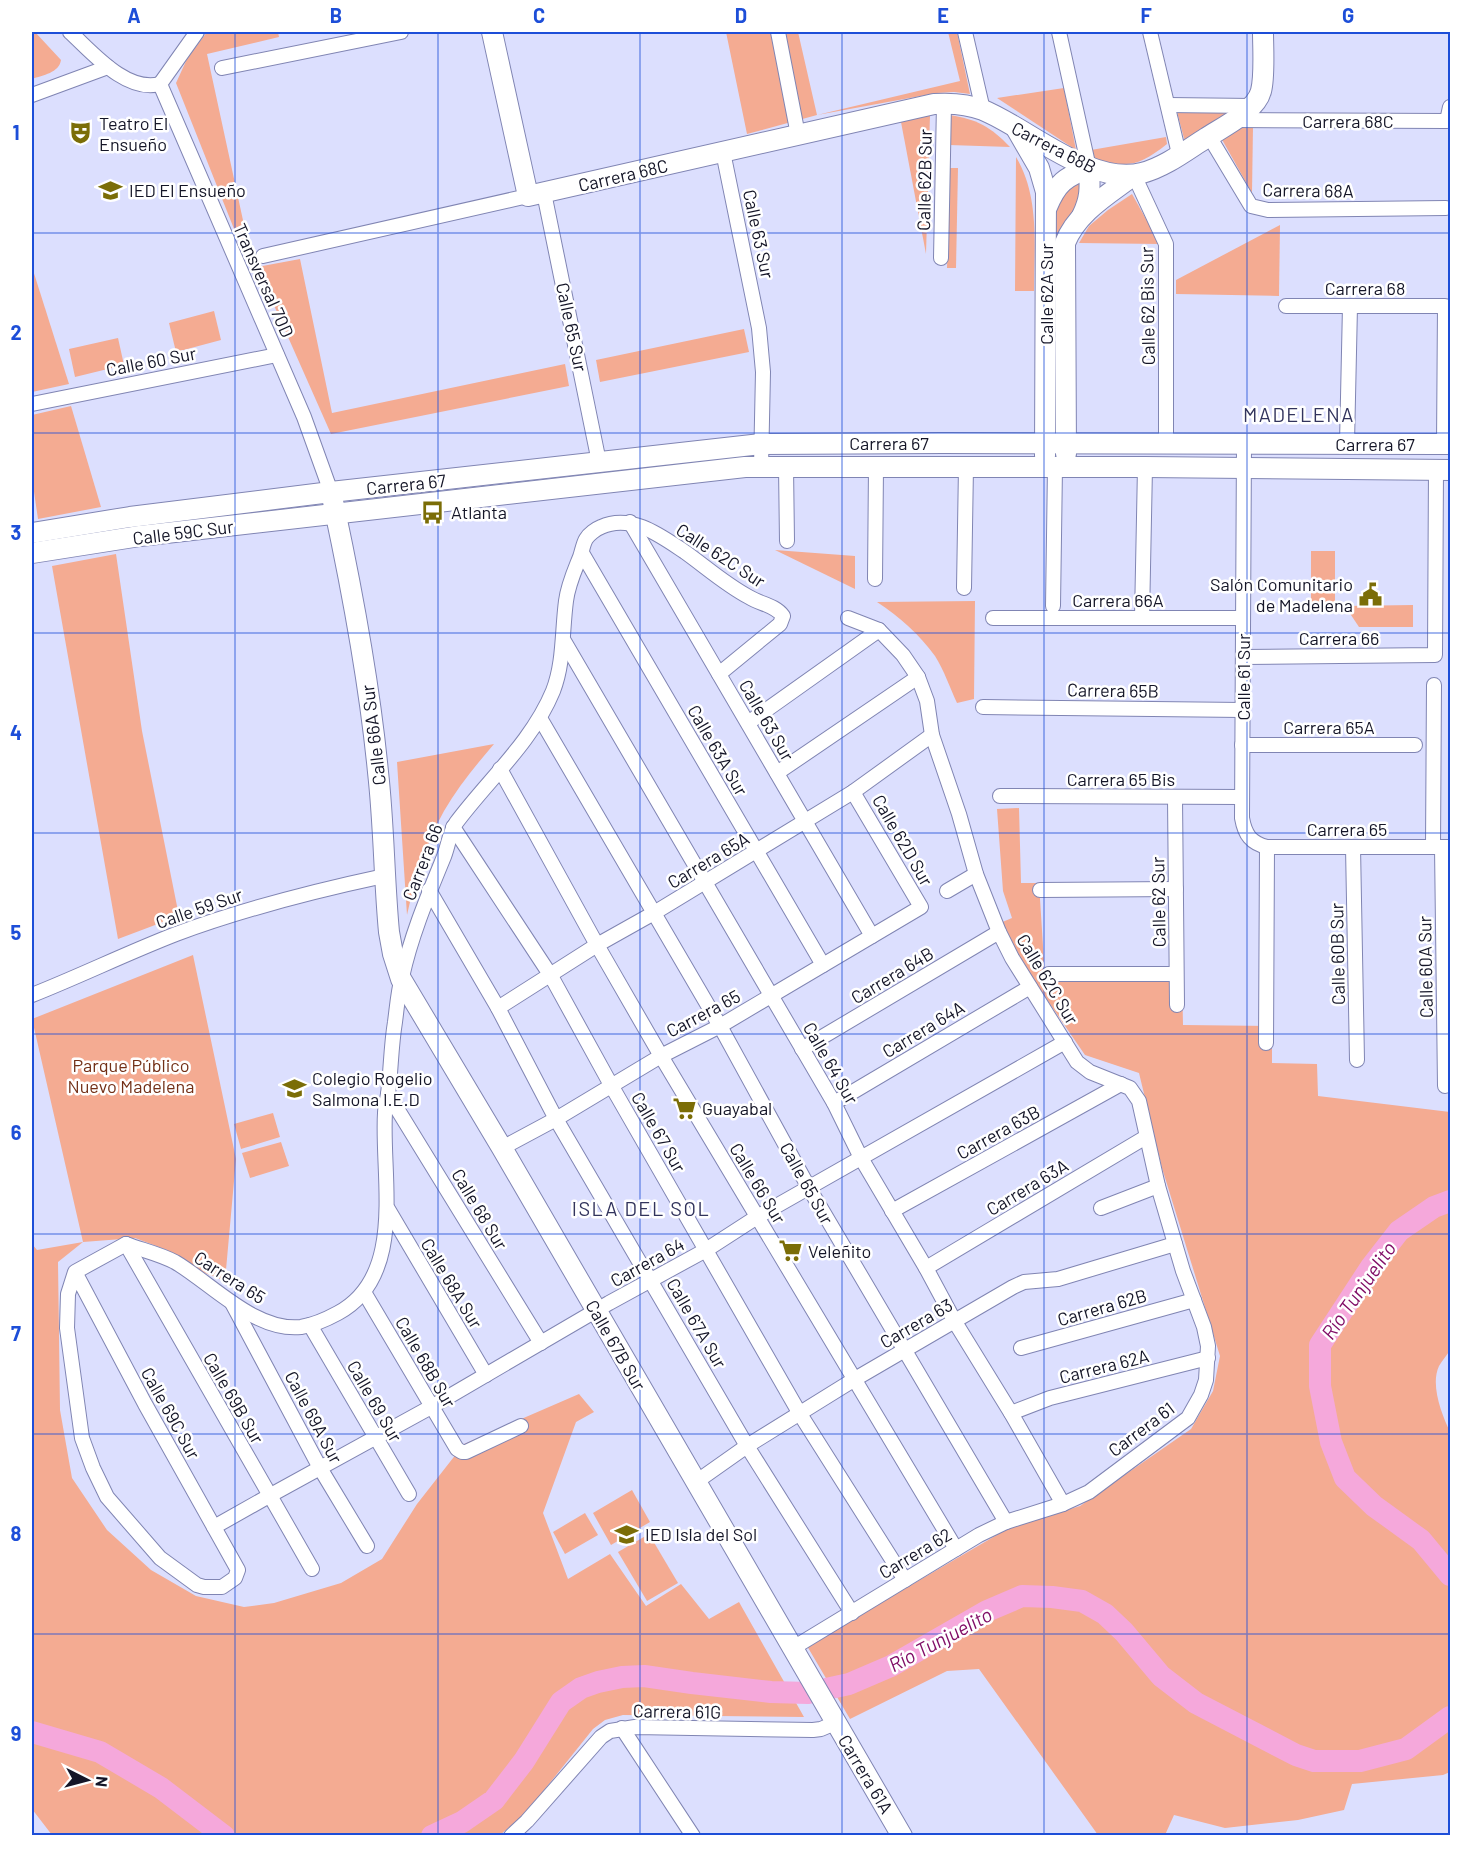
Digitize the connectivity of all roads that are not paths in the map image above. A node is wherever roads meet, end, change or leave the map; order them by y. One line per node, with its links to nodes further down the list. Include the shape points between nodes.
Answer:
1 (70, 32): 10 (street)
2 (197, 32): 12 (street)
3 (401, 32): 11 (street)
4 (492, 32): 27 (street, Calle 65 Sur)
5 (778, 32): 21 (street)
6 (965, 32): 18 (street)
7 (1059, 32): 25 (street)
8 (1150, 32): 15 (street)
9 (1263, 32): 16 (street, via 1262,90)
10 (108, 67): 12 (street, via 133,83); 13 (street)
11 (222, 68)
12 (160, 84): 35 (street, Transversal 70D)
13 (32, 95)
14 (944, 104): 18 (street, Carrera 68C); 21 (street, Carrera 68C); 32 (street, Calle 62B Sur)
15 (1168, 105): 16 (street); 24 (street)
16 (1253, 105): 19 (street, Carrera 68B)
17 (1450, 107): 19 (street, Carrera 68C, via 1447,121)
18 (983, 110): 20 (street, Carrera 68B)
19 (1235, 120): 22 (street, Carrera 68B)
20 (1015, 128): 25 (street, Carrera 68B); 29 (street, Calle 62A Sur, via 1039,168)
21 (798, 135): 23 (street, Carrera 68C)
22 (1209, 136): 24 (street, Carrera 68B); 28 (street, Carrera 68A, via 1251,206 1268,210)
23 (723, 152): 27 (street, Carrera 68C); 42 (street, Calle 63 Sur, via 759,328 763,372)
24 (1179, 154): 26 (street, Carrera 68B, via 1152,170)
25 (1089, 168): 26 (street, Carrera 68B); 29 (street, via 1061,183); 30 (street, via 1090,194)
26 (1134, 175): 30 (street, Calle 62A Sur); 39 (street, Calle 62 Bis Sur, via 1166,244)
27 (536, 194): 31 (street, Carrera 68C); 44 (street, Calle 65 Sur)
28 (1446, 208)
29 (1047, 209): 37 (street, Calle 62A Sur)
30 (1082, 216): 38 (street, Calle 62A Sur, via 1069,232 1064,254)
31 (263, 256)
32 (941, 258)
33 (1286, 306): 34 (street, Carrera 68)
34 (1350, 306): 41 (street); 43 (street, Carrera 68, via 1445,306)
35 (277, 355): 36 (street, Calle 60 Sur); 52 (street, Transversal 70D)
36 (32, 404)
37 (1045, 443): 38 (street, Carrera 67); 42 (street, Carrera 67); 49 (street, Calle 62A Sur)
38 (1065, 443): 39 (street, Carrera 67); 49 (street, Calle 62A Sur)
39 (1166, 443): 40 (street, Carrera 67)
40 (1244, 443): 41 (street, Carrera 67); 51 (street, Calle 61 Sur)
41 (1347, 443): 43 (street, Carrera 67)
42 (761, 444): 44 (street, Carrera 67); 45 (street, Calle 63 Sur)
43 (1446, 457): 51 (street, Carrera 67); 68 (street, Carrera 66, via 1435,655)
44 (599, 462): 52 (street, Carrera 67)
45 (761, 467): 46 (street, Carrera 67); 53 (street, Carrera 67)
46 (786, 467): 47 (street, Carrera 67); 56 (street)
47 (876, 467): 48 (street, Carrera 67); 59 (street)
48 (966, 467): 49 (street, Carrera 67); 60 (street)
49 (1055, 467): 50 (street, Carrera 67); 61 (street, Calle 62A Sur)
50 (1145, 467): 51 (street, Carrera 67); 64 (street)
51 (1244, 468): 65 (street, Calle 61 Sur)
52 (331, 492): 53 (street, Calle 66A Sur); 55 (street, Calle 59C Sur)
53 (336, 514): 57 (street, Calle 59C Sur, via 140,536); 93 (street, Calle 66A Sur, via 367,686 379,779)
54 (630, 522): 58 (street, Carrera 66, via 597,529 586,539); 69 (street, Calle 63 Sur); 69 (street, Calle 62C Sur, via 670,542 783,616 780,624)
55 (32, 533)
56 (787, 541)
57 (32, 553)
58 (582, 553): 67 (street, Carrera 66, via 566,601); 91 (street, Calle 63A Sur)
59 (875, 579)
60 (964, 588)
61 (1053, 606)
62 (848, 618): 66 (street, Calle 62C Sur)
63 (993, 618): 64 (street, Carrera 66A)
64 (1142, 618): 65 (street, Carrera 66A)
65 (1243, 618): 68 (street, Calle 61 Sur)
66 (879, 630): 70 (street, Calle 62C Sur); 75 (street)
67 (564, 641): 74 (street, Carrera 66, via 554,690); 94 (street, Calle 64 Sur)
68 (1243, 657): 73 (street, Calle 61 Sur)
69 (719, 674): 75 (street, Calle 63 Sur)
70 (918, 677): 76 (street, Calle 62C Sur, via 927,701); 80 (street)
71 (1434, 685): 90 (street, Calle 60A Sur)
72 (983, 707): 73 (street, Carrera 65B)
73 (1243, 710): 77 (street, Calle 61 Sur)
74 (540, 718): 79 (street, Carrera 66); 100 (street, Calle 65 Sur)
75 (748, 723): 80 (street, Calle 63 Sur)
76 (932, 735): 81 (street, Carrera 65A); 92 (street, Calle 62C Sur)
77 (1242, 745): 78 (street, Carrera 65A); 83 (street, Calle 61 Sur)
78 (1415, 745)
79 (500, 769): 86 (street, Carrera 66); 103 (street, Calle 66 Sur)
80 (777, 773): 85 (street, Calle 63 Sur)
81 (853, 792): 85 (street, Carrera 65A); 99 (street, Calle 62D Sur)
82 (1000, 796): 84 (street, Carrera 65 Bis)
83 (1242, 797): 84 (street, Carrera 65 Bis); 87 (street, Calle 61 Sur, via 1242,818)
84 (1175, 798): 95 (street, Calle 62 Sur)
85 (805, 821): 91 (street, Carrera 65A); 102 (street, Calle 63 Sur)
86 (453, 827): 96 (street, Carrera 66); 107 (street, Calle 67 Sur)
87 (1248, 837): 88 (street, Carrera 65)
88 (1267, 847): 89 (street, Carrera 65); 116 (street)
89 (1353, 847): 90 (street, Carrera 65); 119 (street, Calle 60B Sur)
90 (1442, 847): 122 (street, Calle 60A Sur)
91 (756, 851): 94 (street, Carrera 65A); 104 (street, Calle 63A Sur)
92 (976, 874): 98 (street); 101 (street, Calle 62C Sur)
93 (384, 876): 108 (street, Calle 66A Sur, via 390,943); 110 (street, Calle 59 Sur, via 279,901 203,925)
94 (705, 882): 100 (street, Carrera 65A); 111 (street, Calle 64 Sur)
95 (1176, 889): 97 (street); 106 (street, Calle 62 Sur)
96 (429, 890): 108 (street, Carrera 66); 113 (street, Calle 67A Sur)
97 (1040, 890)
98 (948, 891)
99 (921, 907): 102 (street, Carrera 65)
100 (654, 913): 103 (street, Carrera 65A); 114 (street, Calle 65 Sur)
101 (999, 932): 109 (street, Calle 62C Sur); 117 (street, Carrera 64B)
102 (872, 936): 104 (street, Carrera 65)
103 (597, 945): 107 (street, Carrera 65A); 118 (street, Calle 66 Sur)
104 (823, 965): 111 (street, Carrera 65)
105 (1049, 974): 106 (street)
106 (1176, 974): 112 (street, Calle 62 Sur)
107 (551, 976): 113 (street, Carrera 65A); 121 (street, Calle 67 Sur)
108 (401, 979): 123 (street, Carrera 66); 127 (street, Calle 67B Sur)
109 (1030, 987): 115 (street, Calle 62C Sur); 124 (street, Carrera 64A)
110 (32, 995)
111 (771, 996): 114 (street, Carrera 65); 117 (street, Calle 64 Sur)
112 (1177, 1005)
113 (498, 1008): 125 (street, Calle 67A Sur)
114 (720, 1026): 118 (street, Carrera 65); 130 (street, Calle 65 Sur)
115 (1065, 1042): 120 (street, Calle 62C Sur, via 1077,1062 1090,1072); 128 (street, Carrera 64)
116 (1266, 1043)
117 (802, 1049): 124 (street, Calle 64 Sur)
118 (662, 1056): 121 (street, Carrera 65); 134 (street, Calle 66 Sur)
119 (1357, 1060)
120 (1121, 1084): 126 (street, Calle 62C Sur, via 1134,1091 1139,1101); 133 (street, Carrera 63B)
121 (611, 1085): 125 (street, Carrera 65); 137 (street, Calle 67 Sur)
122 (1444, 1086)
123 (388, 1094): 132 (street, Carrera 66); 147 (street, Calle 68 Sur)
124 (834, 1103): 128 (street, Calle 64 Sur)
125 (556, 1119): 127 (street, Carrera 65); 140 (street, Calle 67A Sur)
126 (1146, 1137): 129 (street, Calle 62C Sur); 138 (street, Carrera 63A)
127 (502, 1148): 144 (street, Calle 67B Sur)
128 (861, 1158): 130 (street, Carrera 64); 133 (street, Calle 64 Sur)
129 (1158, 1186): 131 (street); 136 (street, Calle 62C Sur)
130 (809, 1188): 134 (street, Carrera 64); 149 (street, Calle 65 Sur)
131 (1101, 1208)
132 (388, 1209): 141 (street, Carrera 65, via 381,1254); 151 (street, Calle 68A Sur)
133 (892, 1211): 138 (street, Calle 64 Sur)
134 (757, 1217): 137 (street, Carrera 64); 152 (street, Calle 66 Sur)
135 (126, 1244): 139 (street); 143 (street, Carrera 65, via 174,1262); 162 (street, Calle 69B Sur)
136 (1175, 1245): 142 (street, Calle 62C Sur); 145 (street, Carrera 63, via 1058,1279 1024,1282)
137 (706, 1250): 140 (street, Carrera 64); 155 (street, Calle 67 Sur)
138 (927, 1268): 145 (street, Calle 64 Sur)
139 (75, 1272): 165 (street, Calle 69C Sur); 165 (street, Calle 69C Sur, via 68,1294 67,1328 82,1438 108,1497 160,1558 204,1587 222,1587 235,1578 238,1570)
140 (651, 1280): 144 (street, Carrera 64); 158 (street, Calle 67A Sur)
141 (364, 1292): 146 (street, Carrera 65, via 340,1312); 153 (street, Calle 68B Sur)
142 (1194, 1300): 148 (street, Carrera 62B); 150 (street, Calle 62C Sur, via 1204,1327)
143 (232, 1304): 146 (street, Carrera 65, via 276,1323); 159 (street, Calle 69A Sur)
144 (596, 1312): 147 (street, Carrera 64); 160 (street, Calle 67B Sur)
145 (955, 1322): 149 (street, Carrera 63); 154 (street, Calle 64 Sur)
146 (310, 1325): 157 (street, Calle 69 Sur)
147 (541, 1343): 151 (street, Carrera 64)
148 (1021, 1348)
149 (903, 1350): 152 (street, Carrera 63); 164 (street, Calle 65 Sur)
150 (1208, 1358): 154 (street, Carrera 62A, via 1050,1398); 163 (street, Carrera 61, via 1206,1380 1188,1418 1089,1492)
151 (486, 1375): 153 (street, Carrera 64)
152 (855, 1379): 155 (street, Carrera 63); 167 (street, Calle 66 Sur)
153 (431, 1407): 156 (street, Calle 68B Sur, via 462,1452); 157 (street, Carrera 64)
154 (1011, 1413): 163 (street, Calle 64 Sur)
155 (800, 1414): 158 (street, Carrera 63); 169 (street, Calle 67 Sur)
156 (521, 1426)
157 (375, 1437): 159 (street, Carrera 64); 161 (street, Calle 69 Sur)
158 (747, 1446): 160 (street, Carrera 63); 170 (street, Calle 67A Sur)
159 (320, 1468): 162 (street, Carrera 64); 166 (street, Calle 69A Sur)
160 (696, 1482): 171 (street, Calle 67B Sur)
161 (409, 1494)
162 (269, 1496): 165 (street, Carrera 64); 168 (street, Calle 69B Sur)
163 (1063, 1504): 164 (street, Carrera 62)
164 (1006, 1522): 167 (street, Carrera 62)
165 (214, 1527)
166 (367, 1546)
167 (956, 1549): 169 (street, Carrera 62)
168 (312, 1569)
169 (905, 1580): 170 (street, Carrera 62)
170 (852, 1613): 171 (street, Carrera 62)
171 (797, 1655): 172 (street, Calle 67B Sur)
172 (832, 1718): 173 (street, Carrera 61G, via 821,1729); 176 (street, Carrera 61A)
173 (622, 1728): 174 (street, Carrera 61G, via 601,1737); 175 (street)
174 (511, 1836)
175 (693, 1836)
176 (902, 1836)

